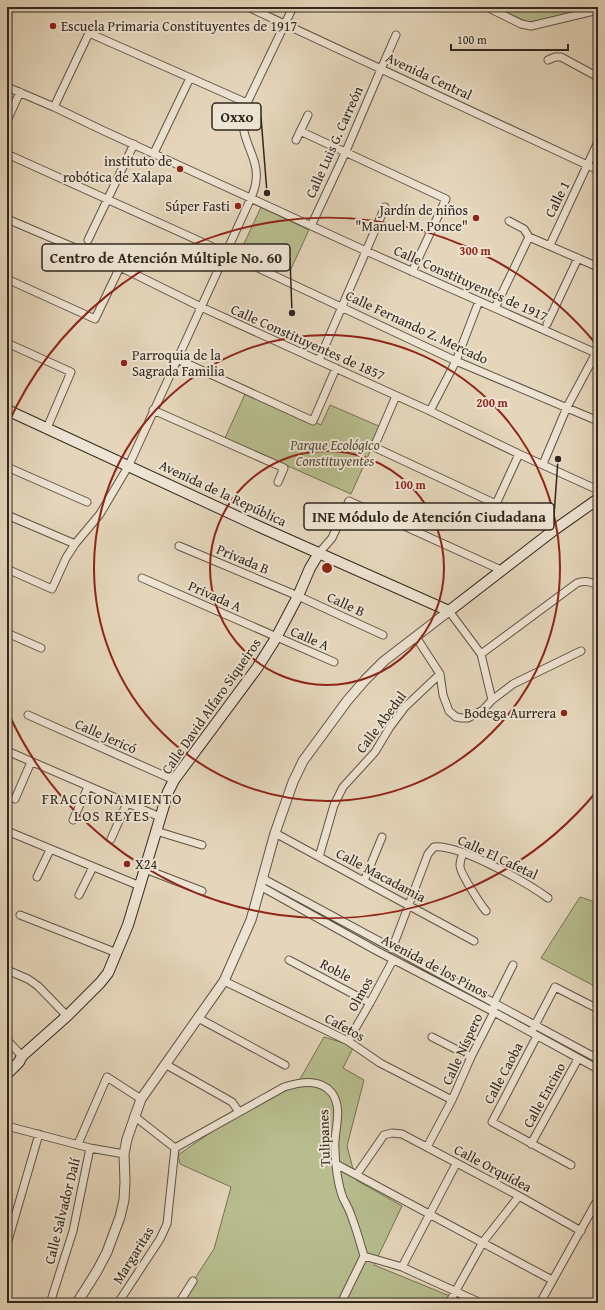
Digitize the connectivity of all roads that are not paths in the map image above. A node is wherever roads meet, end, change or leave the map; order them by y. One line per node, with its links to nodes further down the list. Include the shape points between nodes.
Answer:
1 (248, 7): 6 (street, Avenida Central)
2 (293, 7): 6 (street)
3 (488, 7): 5 (street, via 521,24 531,26)
4 (584, 7): 5 (street)
5 (598, 10)
6 (285, 24): 9 (street, Avenida Central); 14 (street)
7 (396, 35): 9 (street, Calle Luis G. Carreón)
8 (548, 60): 10 (street, via 561,57)
9 (381, 68): 22 (street, Calle Luis G. Carreón); 25 (street, Avenida Central)
10 (598, 77)
11 (190, 78): 14 (street); 15 (street, via 89,33); 23 (street)
12 (7, 87): 13 (street, Calle Constituyentes de 1917)
13 (20, 92): 15 (street, Calle Constituyentes de 1917); 17 (street)
14 (247, 103): 27 (street, via 243,124 256,170)
15 (54, 106): 21 (street, Calle Constituyentes de 1917)
16 (308, 115): 18 (street)
17 (7, 121)
18 (300, 131): 19 (street); 22 (street)
19 (296, 140)
20 (598, 142): 25 (street, Calle 1)
21 (134, 144): 23 (street, Calle Constituyentes de 1917); 28 (street)
22 (346, 151): 32 (street, Calle Luis G. Carreón); 41 (street, via 446,199)
23 (154, 153): 27 (street, Calle Constituyentes de 1917)
24 (7, 154): 28 (street, Calle Fernando Z. Mercado)
25 (588, 165): 26 (street, Avenida Central); 35 (street, Calle 1)
26 (598, 170)
27 (251, 198): 32 (street, Calle Constituyentes de 1917); 37 (street)
28 (108, 200): 34 (street); 37 (street, Calle Fernando Z. Mercado)
29 (385, 207): 36 (street)
30 (7, 220): 39 (street, Calle Constituyentes de 1857)
31 (509, 221): 33 (street, via 524,229)
32 (311, 226): 36 (street, Calle Constituyentes de 1917)
33 (529, 236): 35 (street); 46 (street)
34 (88, 240)
35 (550, 245): 38 (street)
36 (366, 251): 41 (street, Calle Constituyentes de 1917); 44 (street)
37 (226, 253): 44 (street, Calle Fernando Z. Mercado); 45 (street)
38 (578, 258): 40 (street); 47 (street)
39 (120, 267): 42 (street, via 95,318); 45 (street, Calle Constituyentes de 1857)
40 (598, 267)
41 (412, 272): 43 (street, Calle Constituyentes de 1917)
42 (7, 279)
43 (479, 301): 46 (street, Calle Constituyentes de 1917); 52 (street)
44 (342, 306): 51 (street); 52 (street, Calle Fernando Z. Mercado)
45 (202, 307): 50 (street); 51 (street, Calle Constituyentes de 1857)
46 (495, 308): 49 (street, Calle Constituyentes de 1917)
47 (547, 324)
48 (7, 344): 60 (street, via 71,372)
49 (597, 353): 55 (street)
50 (177, 359): 53 (street, via 313,421); 57 (street)
51 (319, 360): 53 (street, Calle Constituyentes de 1857)
52 (456, 361): 55 (street, Calle Fernando Z. Mercado); 58 (street)
53 (336, 368): 54 (street, Calle Constituyentes de 1857)
54 (396, 396): 58 (street, Calle Constituyentes de 1857); 61 (street, via 374,447 496,504)
55 (567, 407): 59 (street, Calle Fernando Z. Mercado); 62 (street)
56 (7, 410): 60 (main road, Avenida de la República)
57 (153, 410): 63 (street); 65 (street, via 284,468)
58 (430, 411): 61 (street, Calle Constituyentes de 1857)
59 (598, 421)
60 (47, 428): 63 (main road, Avenida de la República)
61 (520, 454): 62 (street, Calle Constituyentes de 1857)
62 (543, 464): 66 (street, Calle Constituyentes de 1857)
63 (129, 465): 70 (street, via 100,514); 72 (main road, Avenida de la República)
64 (7, 467): 68 (street)
65 (278, 482)
66 (598, 490)
67 (598, 499): 74 (main road)
68 (87, 502)
69 (7, 515): 70 (street)
70 (75, 544): 73 (street, via 52,589)
71 (179, 546): 77 (street, Privada B)
72 (319, 553): 74 (street, via 332,538 349,501); 77 (main road, Calle David Alfaro Siqueiros); 78 (main road, Avenida de la República)
73 (7, 569)
74 (501, 570): 78 (main road)
75 (142, 578): 82 (street, Privada A)
76 (598, 585): 85 (street, via 589,581 577,583)
77 (298, 596): 80 (street, Calle B); 82 (main road, Calle David Alfaro Siqueiros)
78 (449, 611): 81 (street); 85 (street)
79 (7, 633): 83 (street)
80 (383, 636)
81 (416, 637): 87 (street); 100 (street, via 384,661 365,680 303,761)
82 (276, 638): 86 (street, Calle A); 92 (main road, Calle David Alfaro Siqueiros, via 257,668)
83 (40, 648)
84 (581, 651): 88 (street, via 513,684)
85 (481, 654): 88 (street)
86 (334, 662)
87 (440, 674): 88 (street, via 443,695 449,710 456,717 468,718 483,710); 106 (street, Calle Abedul, via 405,707 375,752 343,787 334,805)
88 (492, 700)
89 (28, 715): 92 (street, Calle Jericó)
90 (7, 751): 91 (street)
91 (31, 762): 93 (street); 94 (street)
92 (174, 780): 96 (main road, Calle David Alfaro Siqueiros)
93 (88, 787): 95 (street); 97 (street)
94 (15, 799)
95 (127, 803): 96 (street); 102 (street)
96 (160, 817): 99 (main road, Calle David Alfaro Siqueiros)
97 (73, 820)
98 (7, 831): 104 (street)
99 (156, 831): 103 (street); 108 (main road, Calle David Alfaro Siqueiros)
100 (275, 833): 106 (street, Calle Macadamia); 111 (street)
101 (382, 837): 110 (street)
102 (111, 839)
103 (202, 846)
104 (50, 850): 107 (street); 109 (street)
105 (463, 853): 115 (street, Calle El Cafetal, via 505,872); 116 (street, Calle El Cafetal, via 442,846 434,847 428,854); 117 (street, via 461,872)
106 (319, 856): 110 (street, Calle Macadamia)
107 (93, 867): 112 (street); 114 (street)
108 (145, 869): 112 (main road, Calle David Alfaro Siqueiros); 113 (street)
109 (37, 876)
110 (364, 881): 116 (street, Calle Macadamia)
111 (261, 882): 120 (street, Avenida de los Pinos); 122 (street, Avenida de los Pinos); 129 (street, via 251,920)
112 (140, 886): 123 (main road, Calle David Alfaro Siqueiros)
113 (202, 891)
114 (79, 895)
115 (548, 898)
116 (408, 905): 119 (street, Calle Macadamia); 121 (street)
117 (486, 911)
118 (20, 916): 123 (street)
119 (474, 941)
120 (381, 943): 121 (street, Avenida de los Pinos); 122 (street)
121 (392, 949): 128 (street, Avenida de los Pinos)
122 (377, 952): 125 (street, Avenida de los Pinos)
123 (118, 954): 135 (main road, Calle David Alfaro Siqueiros, via 100,983)
124 (289, 960): 132 (street, Roble)
125 (393, 960): 130 (street, Avenida de los Pinos); 132 (street, Olmos)
126 (513, 965): 131 (street, Calle Níspero)
127 (7, 970): 135 (street, via 38,986)
128 (437, 973): 130 (street); 131 (street, Avenida de los Pinos)
129 (224, 981): 136 (street); 141 (street, Cafetos)
130 (433, 981): 134 (street, Avenida de los Pinos)
131 (494, 1002): 134 (street, Calle Níspero); 137 (street, Avenida de los Pinos)
132 (370, 1003): 141 (street, Olmos)
133 (598, 1009): 137 (street, Calle Caoba, via 555,987)
134 (494, 1012): 138 (street, Avenida de los Pinos); 143 (street, Calle Níspero)
135 (67, 1016): 142 (main road, Calle David Alfaro Siqueiros)
136 (198, 1018): 146 (street); 147 (street)
137 (535, 1025): 138 (street, Calle Caoba); 145 (street, Avenida de los Pinos)
138 (534, 1034): 144 (street, Avenida de los Pinos); 158 (street, Calle Caoba, via 492,1122)
139 (432, 1037): 143 (street)
140 (7, 1040): 142 (street)
141 (348, 1041): 152 (street, Cafetos, via 380,1063)
142 (22, 1056): 148 (main road); 150 (main road)
143 (471, 1057): 152 (street, Calle Níspero)
144 (578, 1059): 149 (street, Avenida de los Pinos); 158 (street, Calle Encino)
145 (598, 1059)
146 (165, 1064): 151 (street); 153 (street, via 232,1102)
147 (284, 1065)
148 (7, 1066)
149 (598, 1069)
150 (7, 1074)
151 (141, 1099): 154 (street); 157 (street, via 107,1077)
152 (452, 1100): 159 (street, Calle Níspero)
153 (239, 1112): 161 (street, Tulipanes); 163 (street, Tulipanes, via 297,1082 312,1082 323,1086 332,1094 338,1114 334,1148)
154 (134, 1116): 161 (street); 162 (street)
155 (7, 1126): 156 (street)
156 (39, 1134): 157 (street); 172 (street)
157 (78, 1144): 160 (street)
158 (532, 1144): 165 (street)
159 (427, 1146): 164 (street, Calle Orquídea); 166 (street, Calle Orquídea, via 402,1134 384,1135)
160 (90, 1148): 162 (street); 178 (street, Calle Salvador Dalí, via 73,1231)
161 (175, 1148): 180 (street, Margaritas, via 167,1224 160,1240)
162 (124, 1154): 179 (street, via 126,1182 120,1217 98,1271)
163 (336, 1164): 166 (street); 173 (street, Tulipanes, via 343,1197 352,1215)
164 (456, 1164): 167 (street, Calle Orquídea); 169 (street)
165 (571, 1165)
166 (357, 1174): 169 (street)
167 (519, 1196): 170 (street, Calle Orquídea); 171 (street)
168 (598, 1199): 170 (street)
169 (431, 1214): 171 (street); 174 (street)
170 (581, 1231): 175 (street)
171 (483, 1242): 175 (street); 177 (street)
172 (7, 1244)
173 (364, 1256): 174 (street); 182 (street)
174 (402, 1267): 177 (street)
175 (552, 1280): 185 (street)
176 (193, 1281): 181 (street)
177 (456, 1291): 183 (street); 184 (street)
178 (52, 1303)
179 (77, 1303)
180 (118, 1303)
181 (179, 1303)
182 (341, 1303)
183 (449, 1303)
184 (482, 1303)
185 (540, 1303)

